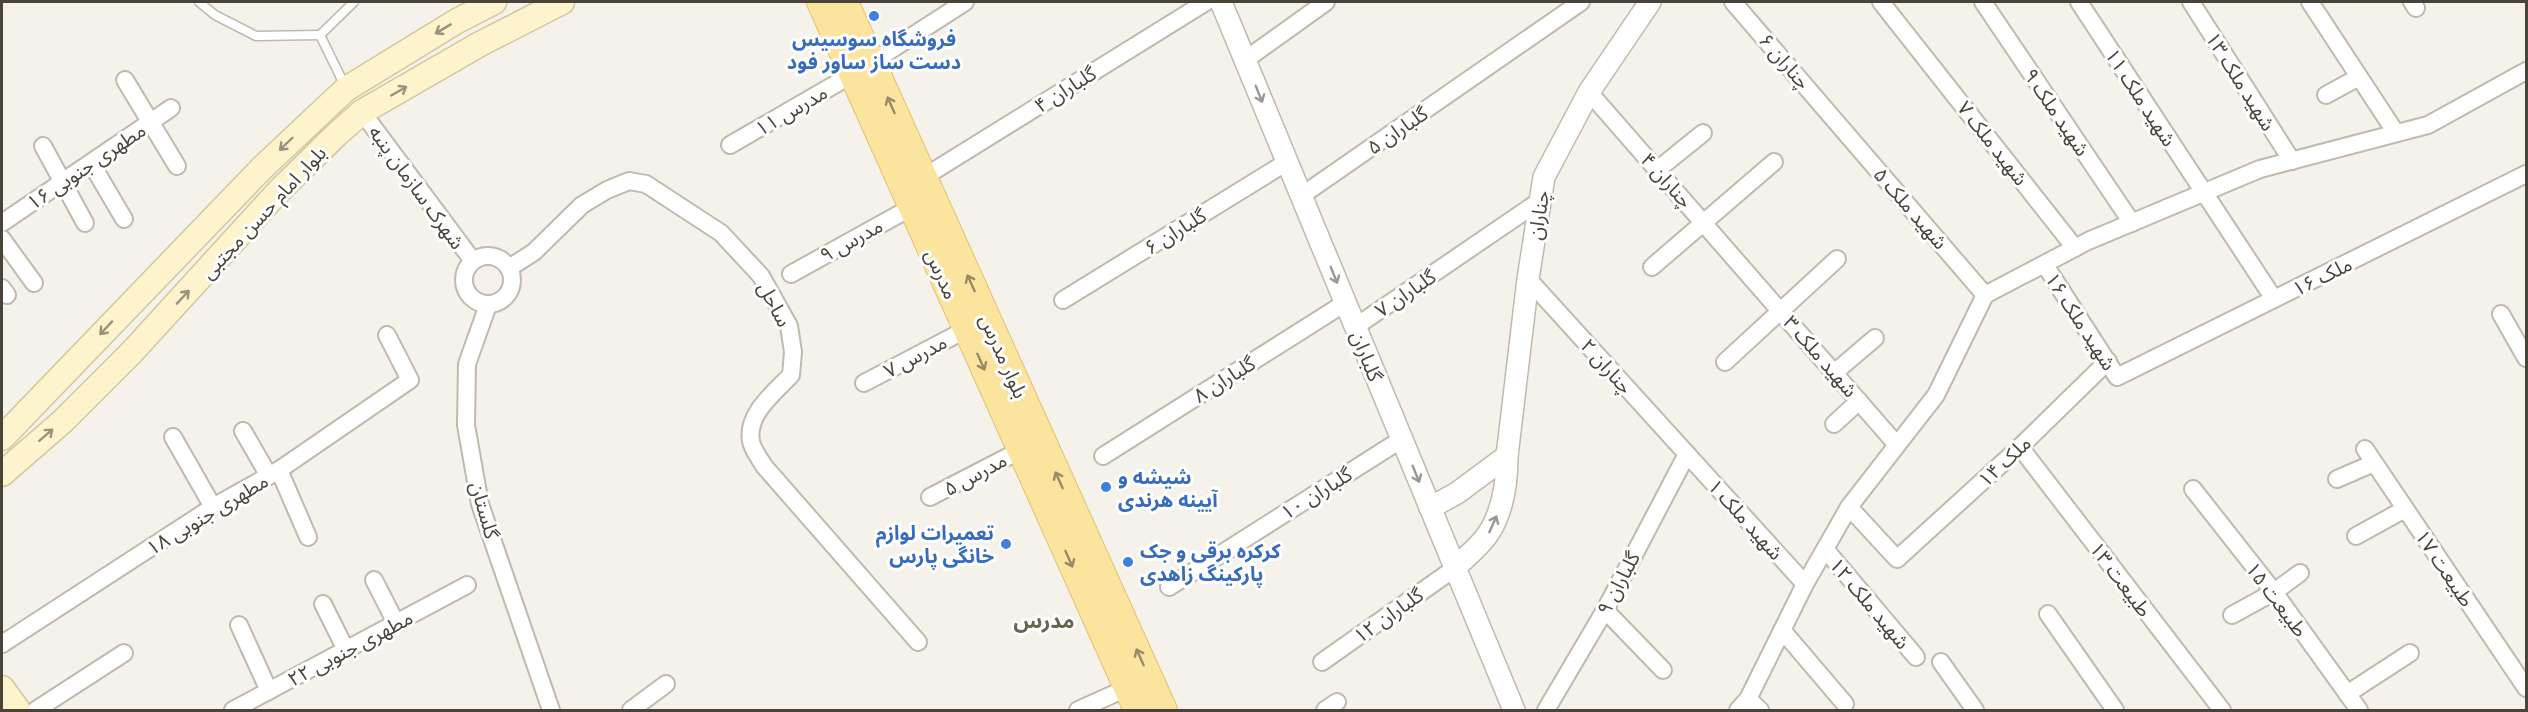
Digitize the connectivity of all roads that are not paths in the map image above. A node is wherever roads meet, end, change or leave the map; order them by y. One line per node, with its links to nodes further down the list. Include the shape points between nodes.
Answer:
1 (199, 2): 19 (lane, via 256,36)
2 (354, 2): 19 (lane)
3 (494, 2): 25 (main road, بلوار امام حسن مجتبی, one-way to 25)
4 (562, 2): 29 (main road, بلوار امام حسن مجتبی, one-way to 4)
5 (820, 2): 21 (main road, مدرس)
6 (845, 2): 21 (main road, بلوار مدرس)
7 (965, 2): 21 (street, مدرس ۱۱)
8 (1206, 2): 43 (street, گلباران ۴)
9 (1221, 2): 20 (street, گلباران)
10 (1326, 2): 20 (street)
11 (1581, 2): 46 (street, گلباران ۵)
12 (1650, 2): 26 (street, چناران)
13 (1733, 2): 30 (street, چناران ۶)
14 (1881, 2): 55 (street, شهید ملک ۷)
15 (1983, 2): 53 (street, شهید ملک ۹)
16 (2079, 2): 45 (street, شهید ملک ۱۱)
17 (2190, 2): 36 (street, شهید ملک ۱۳)
18 (2310, 2): 23 (street)
19 (320, 34): 25 (lane)
20 (1245, 60): 37 (street, گلباران, one-way to 37)
21 (863, 68): 34 (street, مدرس ۱۱); 43 (main road, بلوار مدرس, one-way to 21); 48 (main road, مدرس)
22 (2526, 71): 33 (street, via 2428,125)
23 (2359, 77): 27 (street); 33 (street)
24 (125, 80): 31 (street)
25 (346, 89): 86 (main road, بلوار امام حسن مجتبی, one-way to 86, via 261,169)
26 (1589, 92): 41 (street, ۴ چناران); 47 (street, چناران, via 1544,177)
27 (2326, 95)
28 (171, 108): 31 (street, ۱۶ مطهری جنوبی)
29 (362, 112): 57 (street, شهرک سازمان پنبه); 95 (main road, بلوار امام حسن مجتبی, one-way to 29, via 63,421 132,352 278,192)
30 (1836, 121): 65 (street, شهید ملک ۵)
31 (150, 123): 39 (street, ۱۶ مطهری جنوبی); 40 (street)
32 (1703, 133): 41 (street)
33 (2396, 133): 36 (street)
34 (730, 145)
35 (43, 146): 44 (street)
36 (2292, 161): 45 (street, via 2260,169)
37 (1287, 162): 46 (street, گلباران); 67 (street, گلباران ۶)
38 (1774, 162): 50 (street)
39 (91, 163): 44 (street, ۱۶ مطهری جنوبی); 49 (street)
40 (177, 165)
41 (1657, 170): 50 (street, ۴ چناران)
42 (2526, 174): 66 (street, ملک ۱۶)
43 (924, 177): 113 (main road, بلوار مدرس, one-way to 43)
44 (61, 183): 51 (street, ۱۶ مطهری جنوبی); 52 (street)
45 (2204, 193): 53 (street); 66 (street, شهید ملک ۱۱)
46 (1301, 196): 68 (street, گلباران, one-way to 68)
47 (1541, 200): 63 (street, چناران); 72 (street, ۷ گلباران)
48 (912, 207): 62 (street, مدرس ۹); 73 (main road, مدرس)
49 (124, 219)
50 (1704, 221): 59 (street); 61 (street, ۴ چناران)
51 (2, 223)
52 (85, 223)
53 (2132, 223): 55 (street)
54 (2, 239): 64 (street)
55 (2075, 248): 58 (street)
56 (1837, 259): 70 (street)
57 (472, 261): 60 (street, via 494,256); 69 (street, via 466,270 464,287 474,301)
58 (2044, 265): 65 (street); 77 (street, شهید ملک ۱۶)
59 (1652, 267)
60 (509, 268): 69 (street, via 511,290 504,299); 121 (street, ساحل, via 534,252 582,205 629,181 646,184 721,234 761,276 789,326 791,375 752,421 751,441 764,466)
61 (1743, 269): 70 (street, ۳ شهید ملک)
62 (790, 274)
63 (1528, 279): 91 (street, ۲ چناران); 93 (street, چناران)
64 (33, 283)
65 (1985, 295): 88 (street, via 1936,395)
66 (2274, 299): 80 (street, ملک ۱۶)
67 (1064, 300)
68 (1345, 303): 72 (street, گلباران); 92 (street, گلباران ۸)
69 (488, 305): 141 (street, گلستان, via 467,364 465,424 480,504)
70 (1781, 310): 78 (street); 79 (street, ۳ شهید ملک)
71 (2502, 314): 76 (street)
72 (1355, 327): 87 (street, گلباران)
73 (967, 329): 81 (street, مدرس ۷); 90 (main road, مدرس, one-way to 90)
74 (387, 335): 94 (street, ۱۸ مطهری جنوبی, via 410,380)
75 (1875, 338): 79 (street)
76 (2526, 358)
77 (2108, 361): 80 (street, شهید ملک ۱۶); 89 (street, ملک ۱۴)
78 (1725, 362)
79 (1834, 372): 82 (street, ۳ شهید ملک)
80 (2117, 377)
81 (864, 383)
82 (1859, 401): 83 (street); 88 (street, ۳ شهید ملک)
83 (1834, 424)
84 (243, 431): 94 (street)
85 (173, 436): 99 (street)
86 (2, 438)
87 (1402, 439): 101 (street, گلباران, one-way to 101); 111 (street, گلباران ۱۰)
88 (1897, 445): 100 (street)
89 (2020, 447): 100 (street, ملک ۱۴, via 1897,559); 149 (street, طبیعت ۱۳)
90 (1021, 450): 98 (street, مدرس ۵); 113 (main road, مدرس, one-way to 113)
91 (1687, 454): 109 (street, ۱ شهید ملک); 115 (street, ۹ گلباران)
92 (1103, 456)
93 (1507, 456): 101 (street, via 1465,488); 106 (street, چناران, one-way to 93, via 1488,533 1500,507)
94 (274, 473): 99 (street, ۱۸ مطهری جنوبی); 103 (street)
95 (2, 474)
96 (2337, 479): 102 (street, طبیعت ۱۷, via 2369,456)
97 (2193, 489): 112 (street, طبیعت ۱۵)
98 (930, 497)
99 (213, 507): 122 (street, ۱۸ مطهری جنوبی)
100 (1849, 507): 105 (street)
101 (1430, 508): 106 (street, گلباران)
102 (2405, 509): 104 (street); 132 (street, طبیعت ۱۷)
103 (308, 537)
104 (2355, 537)
105 (1825, 549): 109 (street); 126 (street, ۱۲ شهید ملک)
106 (1455, 568): 127 (street, گلباران ۱۲); 145 (street, گلباران)
107 (2300, 573): 112 (street)
108 (374, 580): 118 (street)
109 (1805, 584): 120 (street)
110 (466, 585): 118 (street, مطهری جنوبی ۲۲)
111 (1169, 587)
112 (2274, 592): 117 (street); 134 (street, طبیعت ۱۵)
113 (1099, 596): 135 (main road, مدرس); 144 (main road, بلوار مدرس, one-way to 113)
114 (323, 604): 123 (street)
115 (1605, 610): 129 (street); 146 (street, ۹ گلباران)
116 (2048, 614): 148 (street)
117 (2232, 615)
118 (396, 623): 123 (street, مطهری جنوبی ۲۲)
119 (238, 625): 133 (street)
120 (1782, 630): 136 (street); 137 (street)
121 (918, 642)
122 (2, 644)
123 (346, 650): 133 (street, مطهری جنوبی ۲۲)
124 (2410, 652): 134 (street)
125 (124, 653): 139 (street)
126 (1916, 657)
127 (1322, 662)
128 (1941, 662): 147 (street)
129 (1663, 670)
130 (666, 684): 142 (street)
131 (2, 688): 138 (main road)
132 (2526, 688)
133 (269, 691): 140 (street, مطهری جنوبی ۲۲)
134 (2347, 694): 150 (street, طبیعت ۱۵)
135 (1132, 699): 143 (street)
136 (1845, 704)
137 (1749, 707)
138 (18, 711)
139 (36, 711)
140 (233, 711)
141 (551, 711)
142 (631, 711)
143 (1078, 711)
144 (1164, 711)
145 (1514, 711)
146 (1546, 711)
147 (1974, 711)
148 (2115, 711)
149 (2222, 711)
150 (2359, 711)

